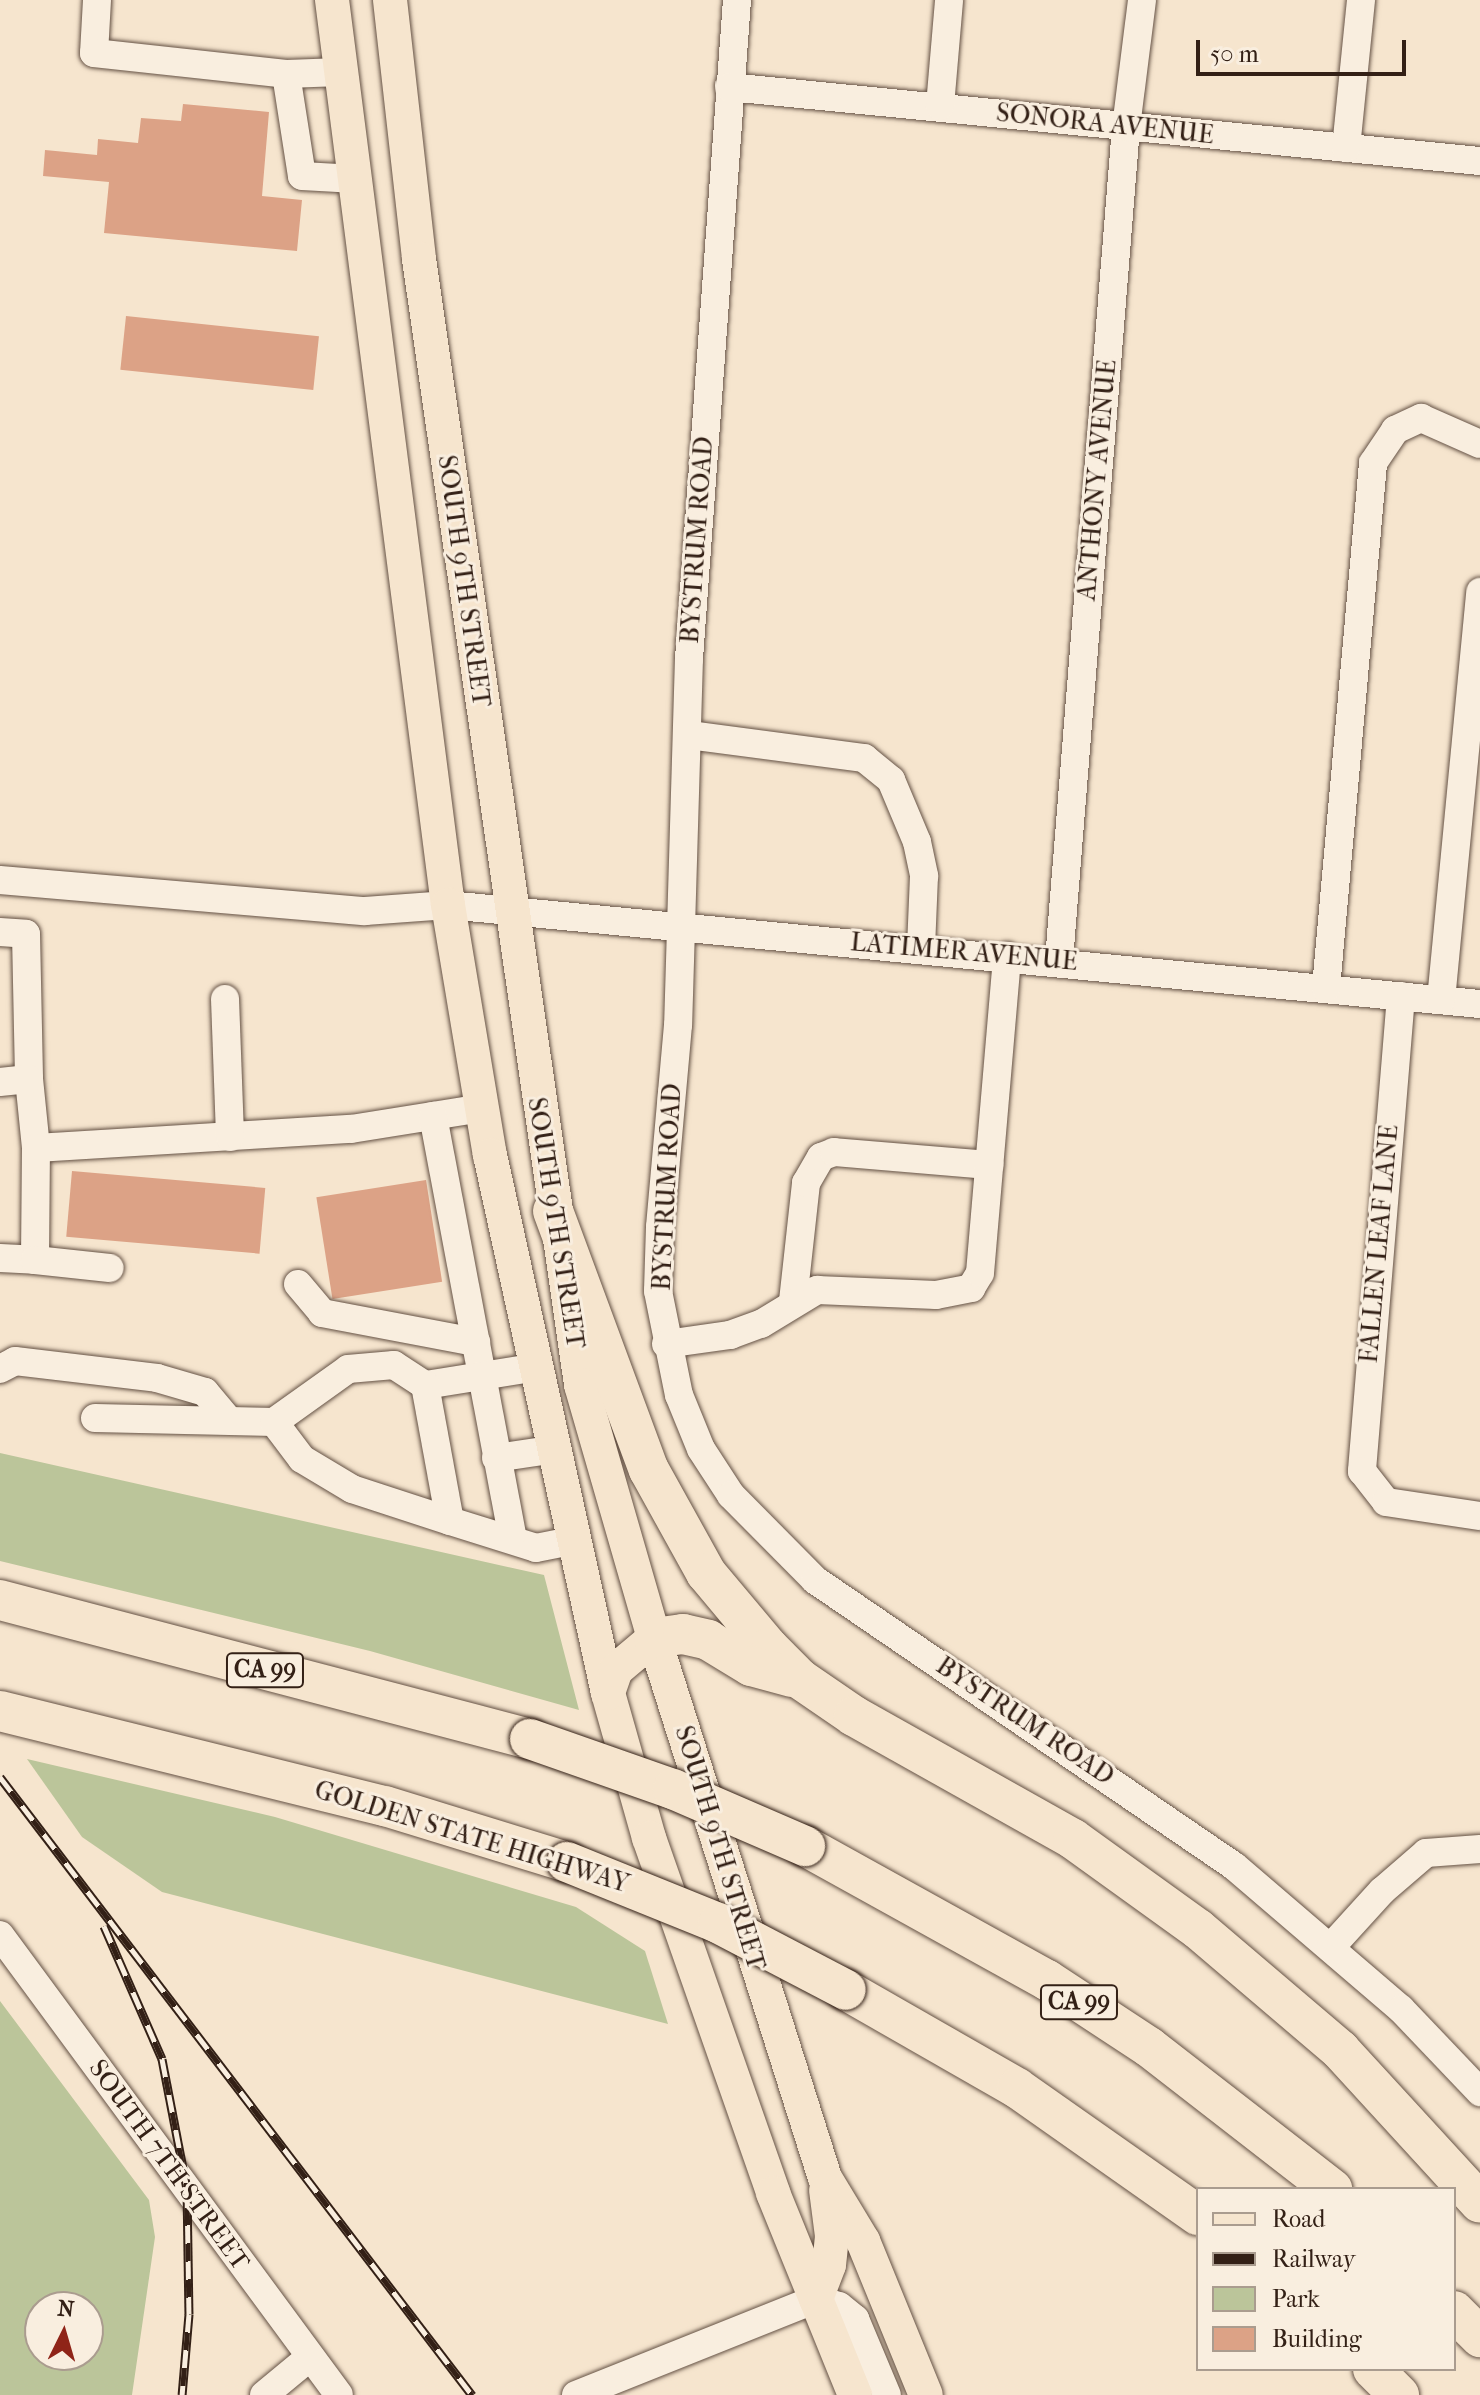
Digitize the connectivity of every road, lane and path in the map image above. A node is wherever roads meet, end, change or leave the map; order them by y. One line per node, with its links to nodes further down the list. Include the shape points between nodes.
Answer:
1 (97, 0): 9 (street, via 94,53)
2 (332, 0): 8 (main road, SOUTH 9TH STREET)
3 (390, 0): 21 (main road, SOUTH 9TH STREET, via 419,259)
4 (737, 0): 10 (street, BYSTRUM ROAD)
5 (949, 0): 11 (street)
6 (1142, 0): 12 (street, ANTHONY AVENUE)
7 (1361, 0): 13 (street)
8 (341, 72): 9 (street); 15 (main road, SOUTH 9TH STREET)
9 (286, 74): 15 (street, via 302,176)
10 (729, 87): 11 (street, SONORA AVENUE); 18 (street, BYSTRUM ROAD, via 689,658)
11 (940, 106): 12 (street, SONORA AVENUE)
12 (1126, 127): 13 (street, SONORA AVENUE); 26 (street, ANTHONY AVENUE)
13 (1346, 148): 14 (street, SONORA AVENUE)
14 (1480, 161)
15 (356, 179): 20 (main road, SOUTH 9TH STREET)
16 (1480, 444): 27 (street, via 1421,418 1395,430 1373,463)
17 (1480, 592): 30 (street)
18 (689, 735): 22 (street, BYSTRUM ROAD); 24 (street, via 864,758 891,780 917,842 924,886)
19 (0, 880): 20 (street, LATIMER AVENUE, via 365,911)
20 (448, 905): 21 (street, LATIMER AVENUE); 34 (main road, SOUTH 9TH STREET)
21 (511, 913): 22 (street, LATIMER AVENUE); 39 (main road, SOUTH 9TH STREET)
22 (678, 927): 24 (street, LATIMER AVENUE); 46 (street, BYSTRUM ROAD, via 678,1025 658,1291)
23 (0, 932): 32 (street, via 26,934)
24 (921, 948): 25 (street, LATIMER AVENUE)
25 (1007, 956): 26 (street, LATIMER AVENUE); 38 (street)
26 (1059, 960): 27 (street, LATIMER AVENUE)
27 (1326, 988): 28 (street, LATIMER AVENUE)
28 (1401, 996): 30 (street, LATIMER AVENUE); 56 (street, FALLEN LEAF LANE, via 1360,1452 1372,1489 1406,1508)
29 (225, 999): 36 (street)
30 (1441, 1000): 31 (street, LATIMER AVENUE)
31 (1480, 1004)
32 (29, 1079): 33 (street); 37 (street)
33 (0, 1082)
34 (482, 1108): 35 (street); 47 (main road, SOUTH 9TH STREET)
35 (433, 1116): 36 (street, via 351,1129); 45 (street)
36 (230, 1137): 37 (street)
37 (36, 1148): 41 (street)
38 (989, 1165): 44 (street, via 980,1273 971,1288 936,1295 817,1290); 44 (street, via 834,1152 821,1157 806,1183)
39 (553, 1211): 61 (main road, SOUTH 9TH STREET, via 581,1385); 62 (highway, via 649,1470 675,1522 706,1573)
40 (0, 1258): 41 (street)
41 (35, 1260): 42 (street)
42 (110, 1268)
43 (298, 1284): 45 (street, via 322,1313)
44 (793, 1301): 46 (street, via 761,1324 730,1335)
45 (476, 1342): 49 (street)
46 (666, 1344): 67 (street, BYSTRUM ROAD, via 701,1449 731,1495 795,1562 1158,1811)
47 (538, 1367): 49 (street); 54 (main road, SOUTH 9TH STREET)
48 (0, 1369): 52 (street, via 15,1361 157,1378 205,1392)
49 (482, 1375): 50 (street); 55 (street)
50 (425, 1385): 53 (street, via 394,1365 348,1369); 57 (street)
51 (95, 1418): 52 (street)
52 (227, 1418): 53 (street)
53 (274, 1422): 57 (street, via 302,1459 352,1489)
54 (556, 1449): 55 (street); 59 (main road, SOUTH 9TH STREET)
55 (496, 1458): 58 (street)
56 (1480, 1516)
57 (450, 1521): 58 (street)
58 (513, 1539): 59 (street, via 536,1548)
59 (576, 1540): 63 (main road, SOUTH 9TH STREET)
60 (0, 1600): 70 (highway, CA 99, bridge, via 530,1739 673,1789 805,1846 1047,1980 1210,2092)
61 (654, 1638): 62 (highway, via 683,1634 708,1640 751,1666); 63 (main road, via 616,1670); 69 (main road, SOUTH 9TH STREET)
62 (800, 1679): 71 (highway, via 894,1739 1073,1839 1198,1929 1340,2050)
63 (608, 1693): 73 (main road, SOUTH 9TH STREET, via 687,1948)
64 (0, 1711): 72 (highway, GOLDEN STATE HIGHWAY, bridge, via 385,1806 567,1862 718,1923 1017,2088)
65 (1480, 1849): 67 (street, via 1426,1853 1392,1880)
66 (0, 1935): 76 (street, SOUTH 7TH STREET)
67 (1331, 1947): 68 (street, BYSTRUM ROAD, via 1401,2009)
68 (1480, 2092)
69 (825, 2178): 73 (main road, via 832,2236 829,2265); 83 (main road, SOUTH 9TH STREET, via 863,2241)
70 (1329, 2187)
71 (1480, 2203)
72 (1196, 2214)
73 (816, 2299): 80 (street); 81 (main road, SOUTH 9TH STREET); 82 (street, via 839,2306 855,2319)
74 (1456, 2313): 75 (highway)
75 (1480, 2337)
76 (310, 2357): 78 (street); 79 (street, SOUTH 7TH STREET)
77 (1375, 2371): 84 (highway)
78 (264, 2395)
79 (339, 2395)
80 (576, 2395)
81 (855, 2395)
82 (887, 2395)
83 (926, 2395)
84 (1399, 2395)

